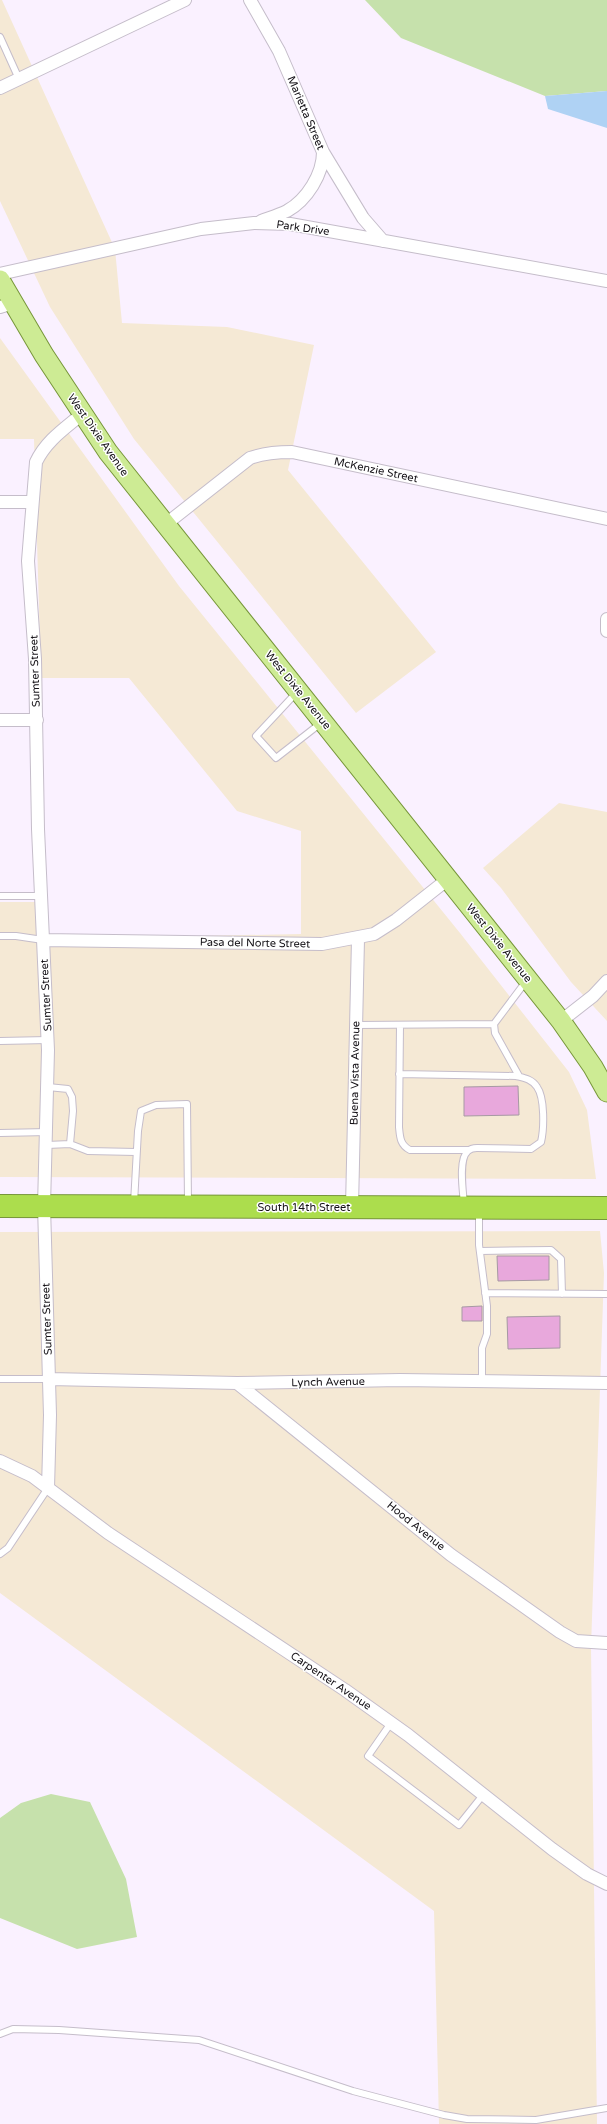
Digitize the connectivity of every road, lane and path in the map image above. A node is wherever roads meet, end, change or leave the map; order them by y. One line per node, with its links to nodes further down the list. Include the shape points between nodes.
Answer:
1 (185, 0): 4 (street)
2 (250, 0): 6 (street, Marietta Street, via 279,52)
3 (0, 37): 4 (lane)
4 (19, 79): 5 (street)
5 (0, 88)
6 (323, 152): 7 (street, Marietta Street, via 319,174 306,194 286,212); 8 (street, via 363,218)
7 (254, 223): 8 (street, Park Drive, via 290,224); 9 (street, Park Drive, via 200,230)
8 (383, 241): 11 (street, Park Drive)
9 (0, 274)
10 (0, 280): 12 (main road, West Dixie Avenue)
11 (607, 282)
12 (6, 305): 13 (main road, West Dixie Avenue)
13 (82, 414): 15 (street, Sumter Street, via 50,440 41,452 36,462); 17 (main road, West Dixie Avenue, via 108,452)
14 (0, 502): 15 (street)
15 (32, 502): 22 (street, Sumter Street, via 28,561 36,659)
16 (607, 519): 17 (street, McKenzie Street, via 292,452 282,452 265,453 250,458)
17 (166, 524): 20 (main road, West Dixie Avenue)
18 (607, 619): 19 (street)
19 (607, 632)
20 (298, 691): 23 (main road, West Dixie Avenue); 23 (lane, via 256,736 276,758)
21 (0, 720): 22 (street)
22 (36, 720): 26 (street, Sumter Street)
23 (323, 722): 24 (main road, West Dixie Avenue)
24 (448, 879): 28 (street, Pasa del Norte Street, via 396,920 374,934); 30 (main road, West Dixie Avenue)
25 (0, 896): 26 (lane)
26 (41, 896): 29 (street, Sumter Street)
27 (0, 936): 29 (lane)
28 (358, 938): 29 (street, Pasa del Norte Street, via 322,944); 34 (street, Buena Vista Avenue)
29 (43, 940): 36 (street, Sumter Street)
30 (528, 979): 32 (main road, West Dixie Avenue); 33 (lane)
31 (607, 981): 32 (street, via 593,996)
32 (561, 1021): 41 (main road, West Dixie Avenue)
33 (494, 1024): 35 (lane); 39 (lane, via 495,1033)
34 (356, 1025): 35 (lane); 52 (street, Buena Vista Avenue)
35 (400, 1025): 38 (lane)
36 (48, 1040): 37 (lane); 40 (street, Sumter Street)
37 (0, 1041)
38 (399, 1074): 39 (lane); 46 (lane, via 399,1127 404,1147 410,1150)
39 (519, 1076): 46 (lane, via 529,1079 538,1087 544,1131 541,1142 531,1149)
40 (48, 1087): 42 (street, Sumter Street); 44 (lane, via 68,1089 72,1097)
41 (607, 1092)
42 (48, 1132): 43 (lane); 45 (street, Sumter Street)
43 (0, 1133)
44 (70, 1144): 45 (lane); 47 (lane, via 88,1151)
45 (47, 1145): 49 (street, Sumter Street)
46 (469, 1150): 53 (lane, via 464,1156 462,1166)
47 (136, 1152): 50 (lane); 51 (lane, via 141,1111 156,1105 187,1104)
48 (0, 1206): 49 (highway, South 14th Street)
49 (44, 1206): 50 (highway, South 14th Street); 60 (street, Sumter Street)
50 (134, 1206): 51 (highway, South 14th Street)
51 (188, 1206): 52 (highway, South 14th Street)
52 (352, 1207): 53 (highway, South 14th Street)
53 (471, 1207): 54 (highway, South 14th Street); 55 (lane)
54 (607, 1208)
55 (480, 1251): 56 (lane); 57 (lane, via 551,1250 561,1259)
56 (485, 1293): 57 (lane); 61 (lane, via 488,1334 482,1348)
57 (562, 1294): 58 (lane)
58 (607, 1294)
59 (0, 1379): 60 (lane)
60 (49, 1379): 62 (street, Lynch Avenue); 65 (street, Sumter Street)
61 (482, 1382): 62 (street, Lynch Avenue, via 400,1380); 63 (street, Lynch Avenue)
62 (237, 1383): 67 (street, Hood Avenue, via 451,1555 560,1632 576,1641)
63 (607, 1383)
64 (0, 1461): 65 (street, via 32,1476)
65 (48, 1488): 66 (lane, via 8,1548); 68 (street, Carpenter Avenue, via 108,1533)
66 (0, 1554)
67 (607, 1643)
68 (391, 1723): 69 (street, Carpenter Avenue); 69 (lane, via 368,1756 459,1825)
69 (483, 1794): 70 (street, Carpenter Avenue, via 552,1849 587,1874)
70 (607, 1884)
71 (0, 2034): 72 (lane, via 13,2029 52,2030 199,2040 353,2091 467,2119 536,2120)
72 (607, 2108)

